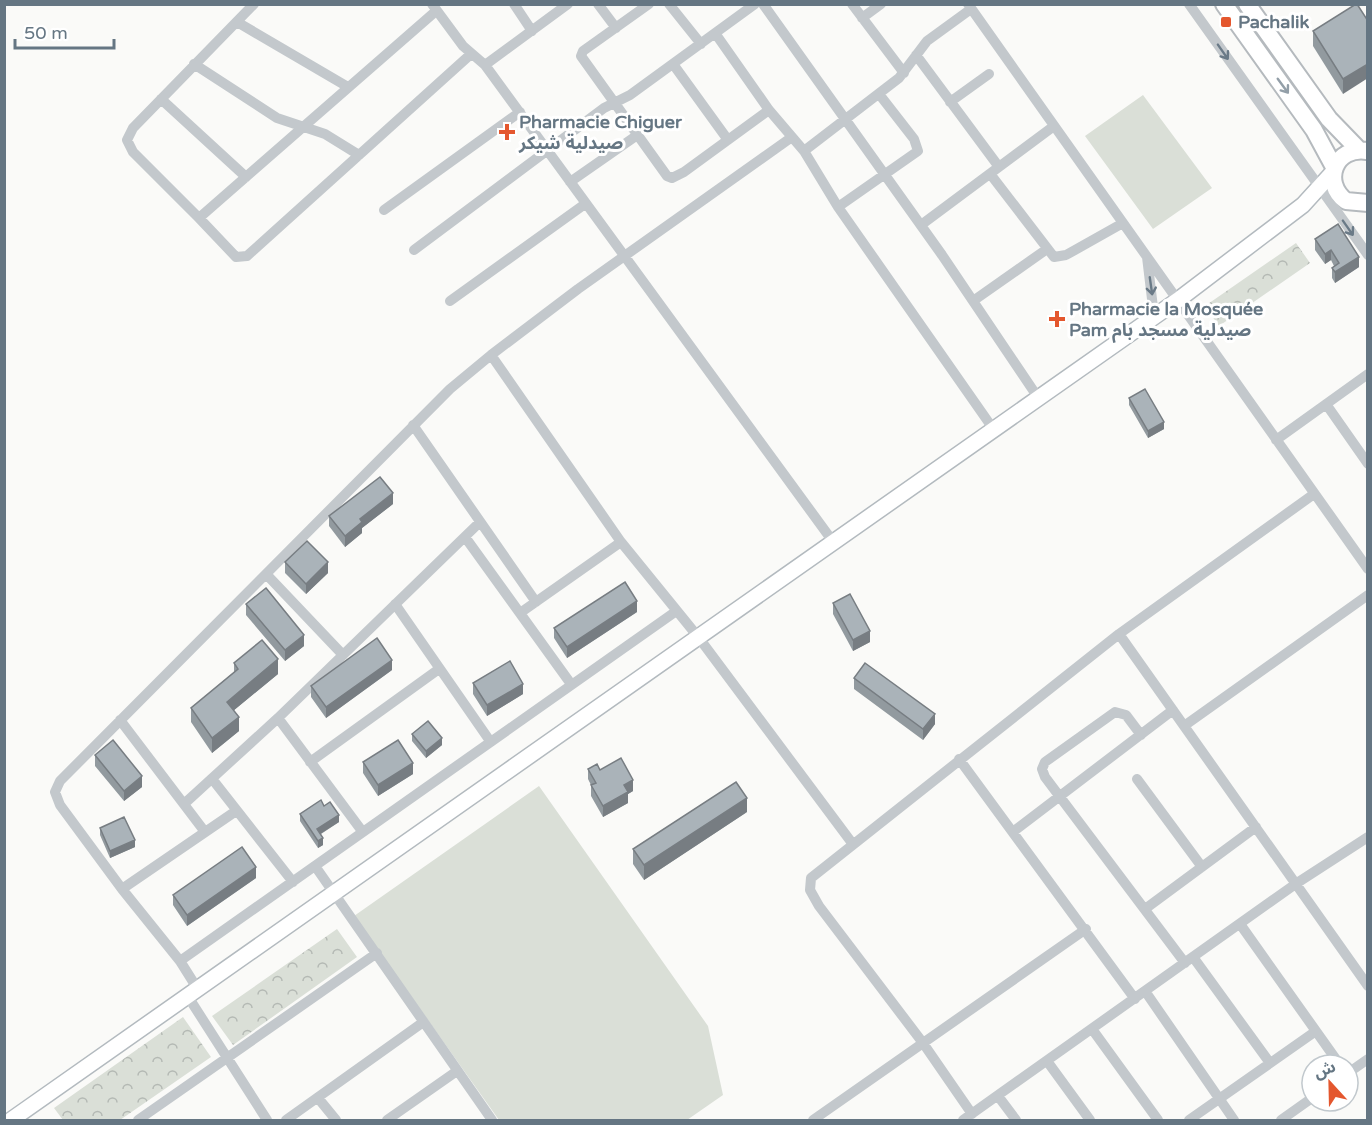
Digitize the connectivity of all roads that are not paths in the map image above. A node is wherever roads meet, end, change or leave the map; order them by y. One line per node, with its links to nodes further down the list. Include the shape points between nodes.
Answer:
1 (254, 4): 17 (street)
2 (514, 4): 19 (street)
3 (568, 4): 19 (street)
4 (598, 4): 18 (street)
5 (649, 4): 18 (street)
6 (669, 4): 21 (street)
7 (755, 4): 20 (street)
8 (763, 4): 36 (street)
9 (852, 4): 16 (street)
10 (881, 4): 16 (street)
11 (1189, 4): 51 (street, one-way to 51)
12 (1224, 4): 46 (main road, one-way to 46, via 1308,121)
13 (1247, 4): 44 (main road, via 1329,120)
14 (970, 7): 23 (street, via 927,40); 37 (street)
15 (434, 8): 22 (street); 29 (street)
16 (862, 18): 27 (street)
17 (237, 22): 24 (street); 29 (street)
18 (616, 28): 33 (street, via 581,56)
19 (532, 31): 26 (street)
20 (715, 33): 21 (street); 34 (street)
21 (701, 44): 25 (street)
22 (471, 54): 26 (street); 45 (street)
23 (916, 55): 27 (street); 32 (street)
24 (194, 64): 31 (street); 38 (street, via 277,118)
25 (673, 64): 33 (street); 41 (street)
26 (485, 65): 35 (street)
27 (904, 73): 30 (street)
28 (989, 74): 32 (street)
29 (348, 87): 38 (street)
30 (879, 94): 36 (street); 48 (street, via 919,147)
31 (161, 99): 49 (street); 56 (street, via 133,128 128,146)
32 (951, 102): 47 (street)
33 (613, 103): 39 (street); 42 (street)
34 (770, 110): 40 (street); 41 (street)
35 (520, 112): 42 (street); 54 (street)
36 (845, 122): 43 (street); 48 (street)
37 (1054, 126): 47 (street); 57 (street)
38 (301, 127): 45 (street, via 325,134); 49 (street)
39 (636, 136): 41 (street, via 672,178); 50 (street)
40 (792, 137): 43 (street); 61 (street)
41 (728, 140)
42 (547, 150): 50 (street); 60 (street)
43 (804, 151): 53 (street)
44 (1364, 151): 46 (main road, via 1341,157)
45 (359, 155): 56 (street, via 247,256 236,257)
46 (1333, 170): 51 (main road, via 1332,181)
47 (995, 171): 58 (street); 59 (street)
48 (884, 175): 53 (street); 58 (street)
49 (246, 177): 56 (street)
50 (570, 182): 52 (street)
51 (1341, 198): 55 (main road); 62 (street, one-way to 62); 64 (main road, via 1304,205)
52 (585, 204): 61 (street); 65 (street)
53 (838, 207): 73 (street)
54 (384, 210)
55 (1368, 214)
56 (199, 218)
57 (1123, 222): 59 (street, via 1066,255 1054,257); 63 (street)
58 (921, 225): 66 (street)
59 (1047, 249): 66 (street)
60 (414, 250)
61 (626, 254): 68 (street); 80 (street)
62 (1368, 255)
63 (1147, 256): 64 (street); 67 (street, one-way to 67)
64 (1178, 300): 67 (main road); 74 (street)
65 (450, 301)
66 (973, 301): 70 (street)
67 (1154, 316): 70 (main road)
68 (491, 355): 72 (street); 79 (street)
69 (1368, 374): 71 (street)
70 (1039, 399): 73 (main road)
71 (1326, 404): 74 (street); 75 (street)
72 (413, 425): 77 (street); 82 (street)
73 (994, 430): 80 (main road)
74 (1276, 440): 76 (street)
75 (1368, 464)
76 (1314, 494): 81 (street); 88 (street)
77 (480, 522): 78 (street); 84 (street)
78 (465, 537): 85 (street); 87 (street)
79 (621, 542): 84 (street); 86 (street)
80 (834, 543): 89 (main road)
81 (1368, 569)
82 (267, 575): 90 (street); 95 (street)
83 (1368, 595): 96 (street)
84 (536, 602): 87 (street)
85 (395, 604): 90 (street); 91 (street)
86 (675, 612): 89 (street); 92 (street)
87 (520, 613): 92 (street)
88 (1119, 634): 93 (street); 99 (street)
89 (699, 638): 111 (street); 117 (main road)
90 (343, 655): 94 (street)
91 (439, 669): 98 (street); 100 (street)
92 (571, 684): 98 (street)
93 (1173, 710): 96 (street); 97 (street)
94 (278, 718): 100 (street); 102 (street)
95 (120, 720): 104 (street); 116 (street, via 60,780 55,792 60,805)
96 (1184, 726): 106 (street)
97 (1141, 735): 103 (street); 103 (street, via 1126,715 1115,712 1045,762 1043,772)
98 (490, 741): 107 (street)
99 (958, 759): 108 (street); 111 (street)
100 (310, 762): 107 (street)
101 (1137, 779): 113 (street)
102 (213, 780): 104 (street); 105 (street)
103 (1060, 796): 108 (street); 118 (street)
104 (184, 804): 109 (street)
105 (236, 811): 109 (street); 114 (street)
106 (1256, 827): 113 (street); 115 (street)
107 (362, 831): 112 (street)
108 (1014, 831): 120 (street)
109 (205, 832): 116 (street)
110 (1368, 837): 115 (street)
111 (852, 843): 131 (street, via 816,872 810,890)
112 (315, 866): 114 (street); 117 (street)
113 (1202, 867): 118 (street)
114 (293, 882): 123 (street)
115 (1297, 884): 119 (street); 124 (street)
116 (123, 890): 123 (street)
117 (334, 893): 121 (street); 126 (main road)
118 (1145, 909): 122 (street)
119 (1240, 924): 122 (street); 130 (street)
120 (1086, 929): 127 (street); 131 (street)
121 (378, 953): 128 (street); 133 (street)
122 (1189, 960): 125 (street); 135 (street)
123 (180, 961): 126 (street)
124 (1368, 986)
125 (1145, 991): 127 (street); 139 (street)
126 (192, 992): 133 (street); 142 (main road)
127 (1135, 999): 129 (street)
128 (422, 1023): 136 (street); 138 (street)
129 (1092, 1029): 134 (street); 152 (street)
130 (1316, 1031): 132 (street); 135 (street)
131 (923, 1043): 141 (street); 149 (street)
132 (1332, 1053)
133 (227, 1057): 143 (street); 144 (street)
134 (1047, 1061): 137 (street); 151 (street)
135 (1270, 1063): 139 (street)
136 (457, 1071): 147 (street); 148 (street)
137 (998, 1096): 141 (street); 150 (street)
138 (318, 1098): 145 (street); 146 (street)
139 (1220, 1099): 153 (street); 154 (street)
140 (1300, 1107): 155 (street)
141 (968, 1117)
142 (11, 1120)
143 (138, 1120)
144 (267, 1120)
145 (286, 1120)
146 (336, 1120)
147 (387, 1120)
148 (492, 1120)
149 (813, 1120)
150 (1016, 1120)
151 (1090, 1120)
152 (1158, 1120)
153 (1189, 1120)
154 (1234, 1120)
155 (1281, 1120)

